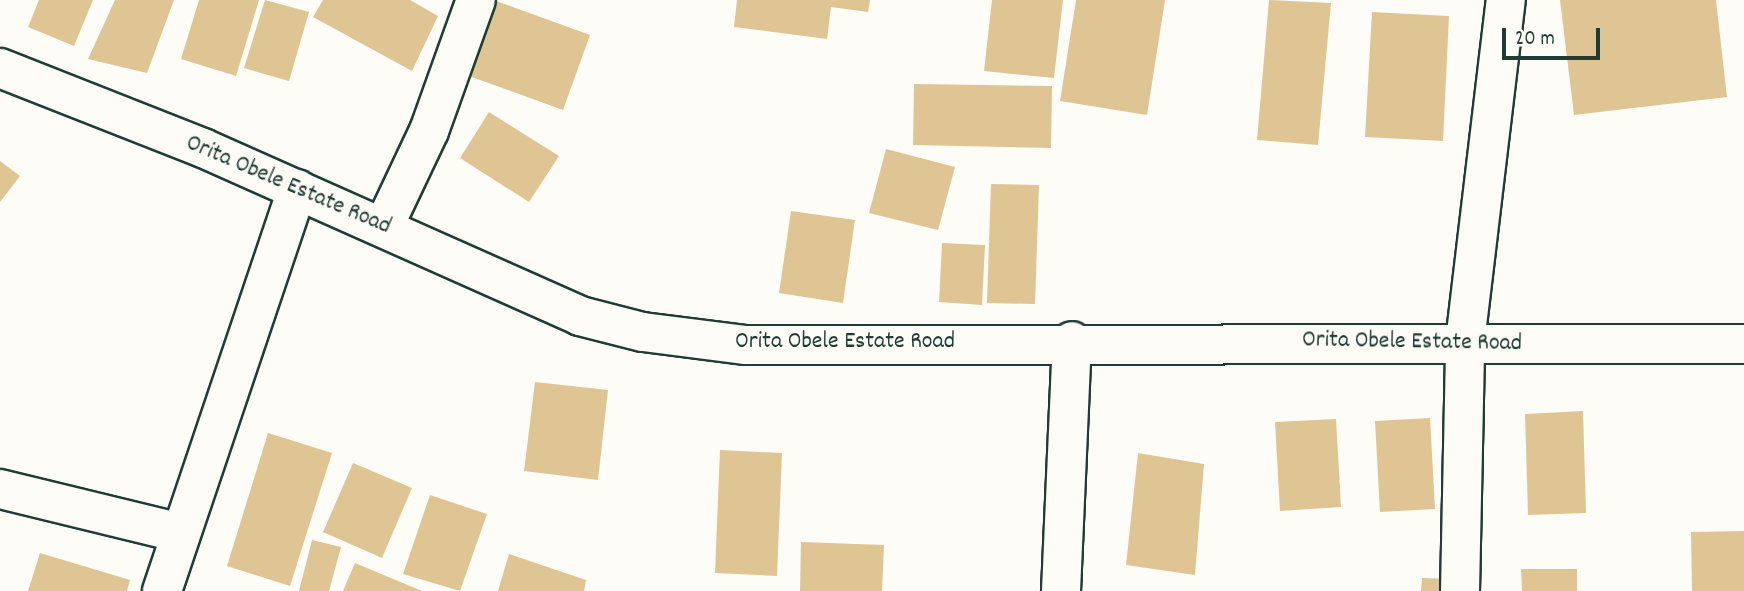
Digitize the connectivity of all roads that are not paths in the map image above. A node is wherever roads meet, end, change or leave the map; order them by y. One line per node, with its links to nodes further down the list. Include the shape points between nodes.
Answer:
1 (477, 0): 5 (street, via 429,131)
2 (1506, 0): 7 (street)
3 (0, 68): 4 (street, Orita Obele Estate Road)
4 (297, 189): 5 (street, Orita Obele Estate Road); 10 (street)
5 (384, 226): 6 (street, Orita Obele Estate Road, via 580,316 643,332 746,345)
6 (1072, 341): 7 (street, Orita Obele Estate Road); 12 (street)
7 (1465, 342): 8 (street, Orita Obele Estate Road); 13 (street)
8 (1744, 344)
9 (0, 489): 10 (street)
10 (180, 533): 11 (street)
11 (162, 591)
12 (1061, 591)
13 (1460, 591)

